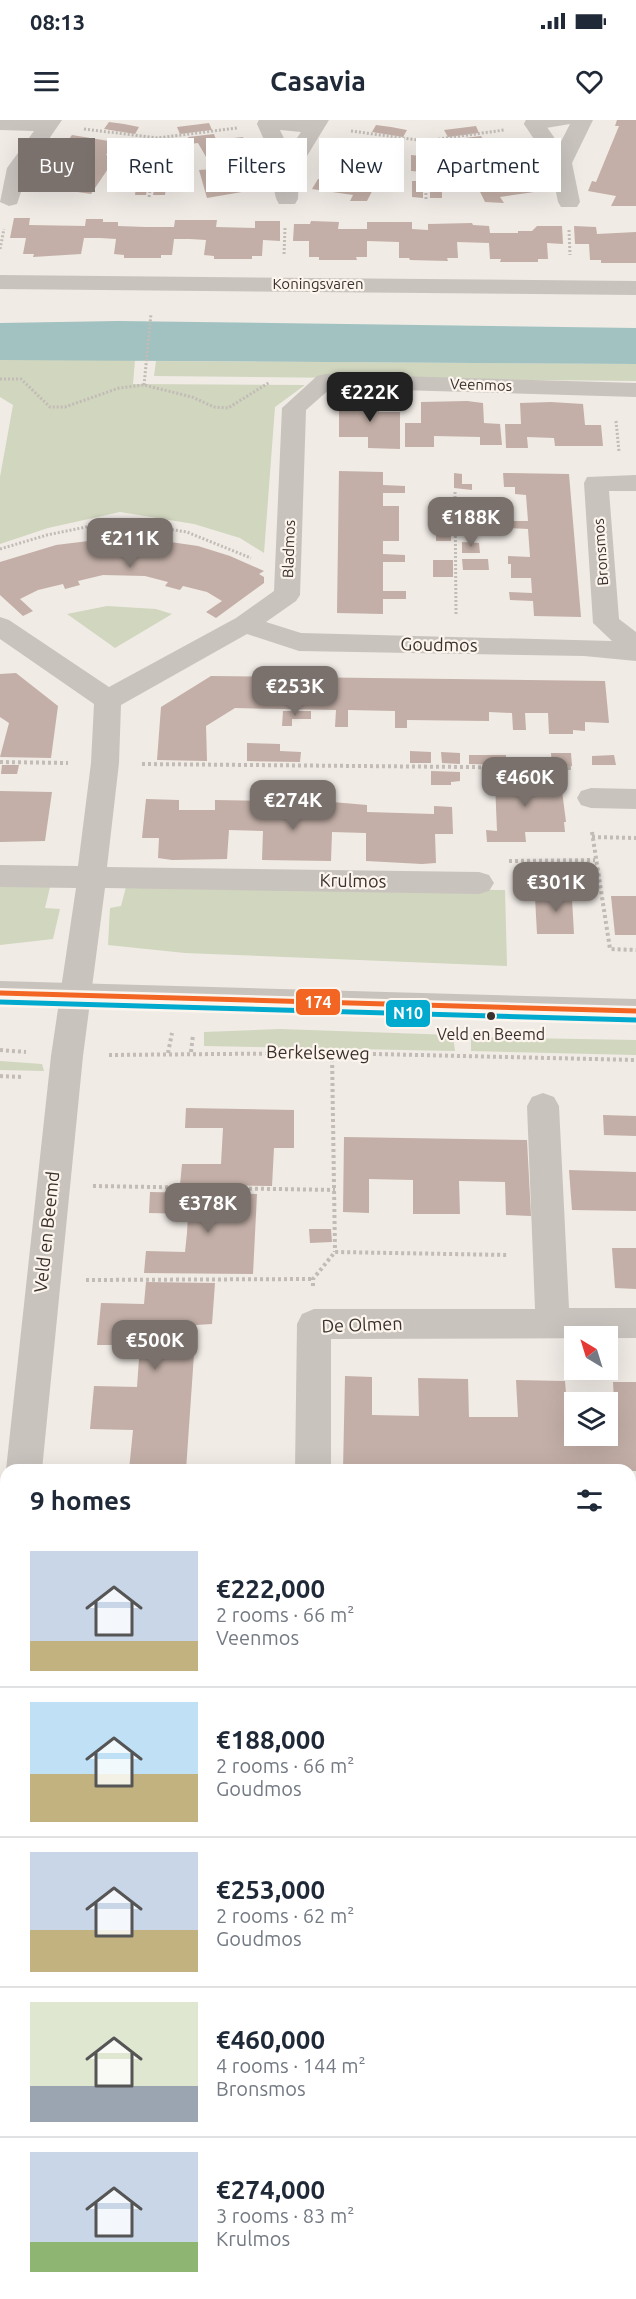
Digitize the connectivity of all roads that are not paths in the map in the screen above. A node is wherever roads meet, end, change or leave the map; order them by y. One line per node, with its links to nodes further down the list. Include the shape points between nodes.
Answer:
1 (563, 120): 7 (street, via 534,124)
2 (584, 120): 9 (street)
3 (50, 122): 5 (street); 11 (street, via 18,168)
4 (317, 123): 6 (street, via 267,123); 8 (street)
5 (0, 124)
6 (274, 138)
7 (544, 138)
8 (307, 139)
9 (561, 163): 13 (street)
10 (287, 192): 12 (street)
11 (9, 199)
12 (287, 199)
13 (569, 202)
14 (0, 282): 15 (street, Koningsvaren)
15 (636, 288)
16 (325, 381): 17 (street, Veenmos); 19 (street, Bladmos, via 294,408 287,595)
17 (624, 390)
18 (629, 483): 21 (street, Bronsmos, via 596,483 606,623)
19 (245, 624): 22 (street, Goudmos, via 299,642 584,647); 23 (street, Bladmos)
20 (0, 626): 23 (street)
21 (636, 645)
22 (636, 652)
23 (108, 700): 27 (street)
24 (591, 798): 25 (street)
25 (636, 799)
26 (0, 876): 27 (street, Krulmos)
27 (92, 877): 28 (street, Krulmos); 30 (street)
28 (479, 883)
29 (0, 993): 30 (street)
30 (75, 994): 31 (street); 35 (street, Veld en Beemd)
31 (636, 1011)
32 (543, 1106): 33 (street)
33 (553, 1323): 34 (street, De Olmen); 36 (street, De Olmen, via 314,1324)
34 (636, 1323)
35 (25, 1464)
36 (313, 1464)

